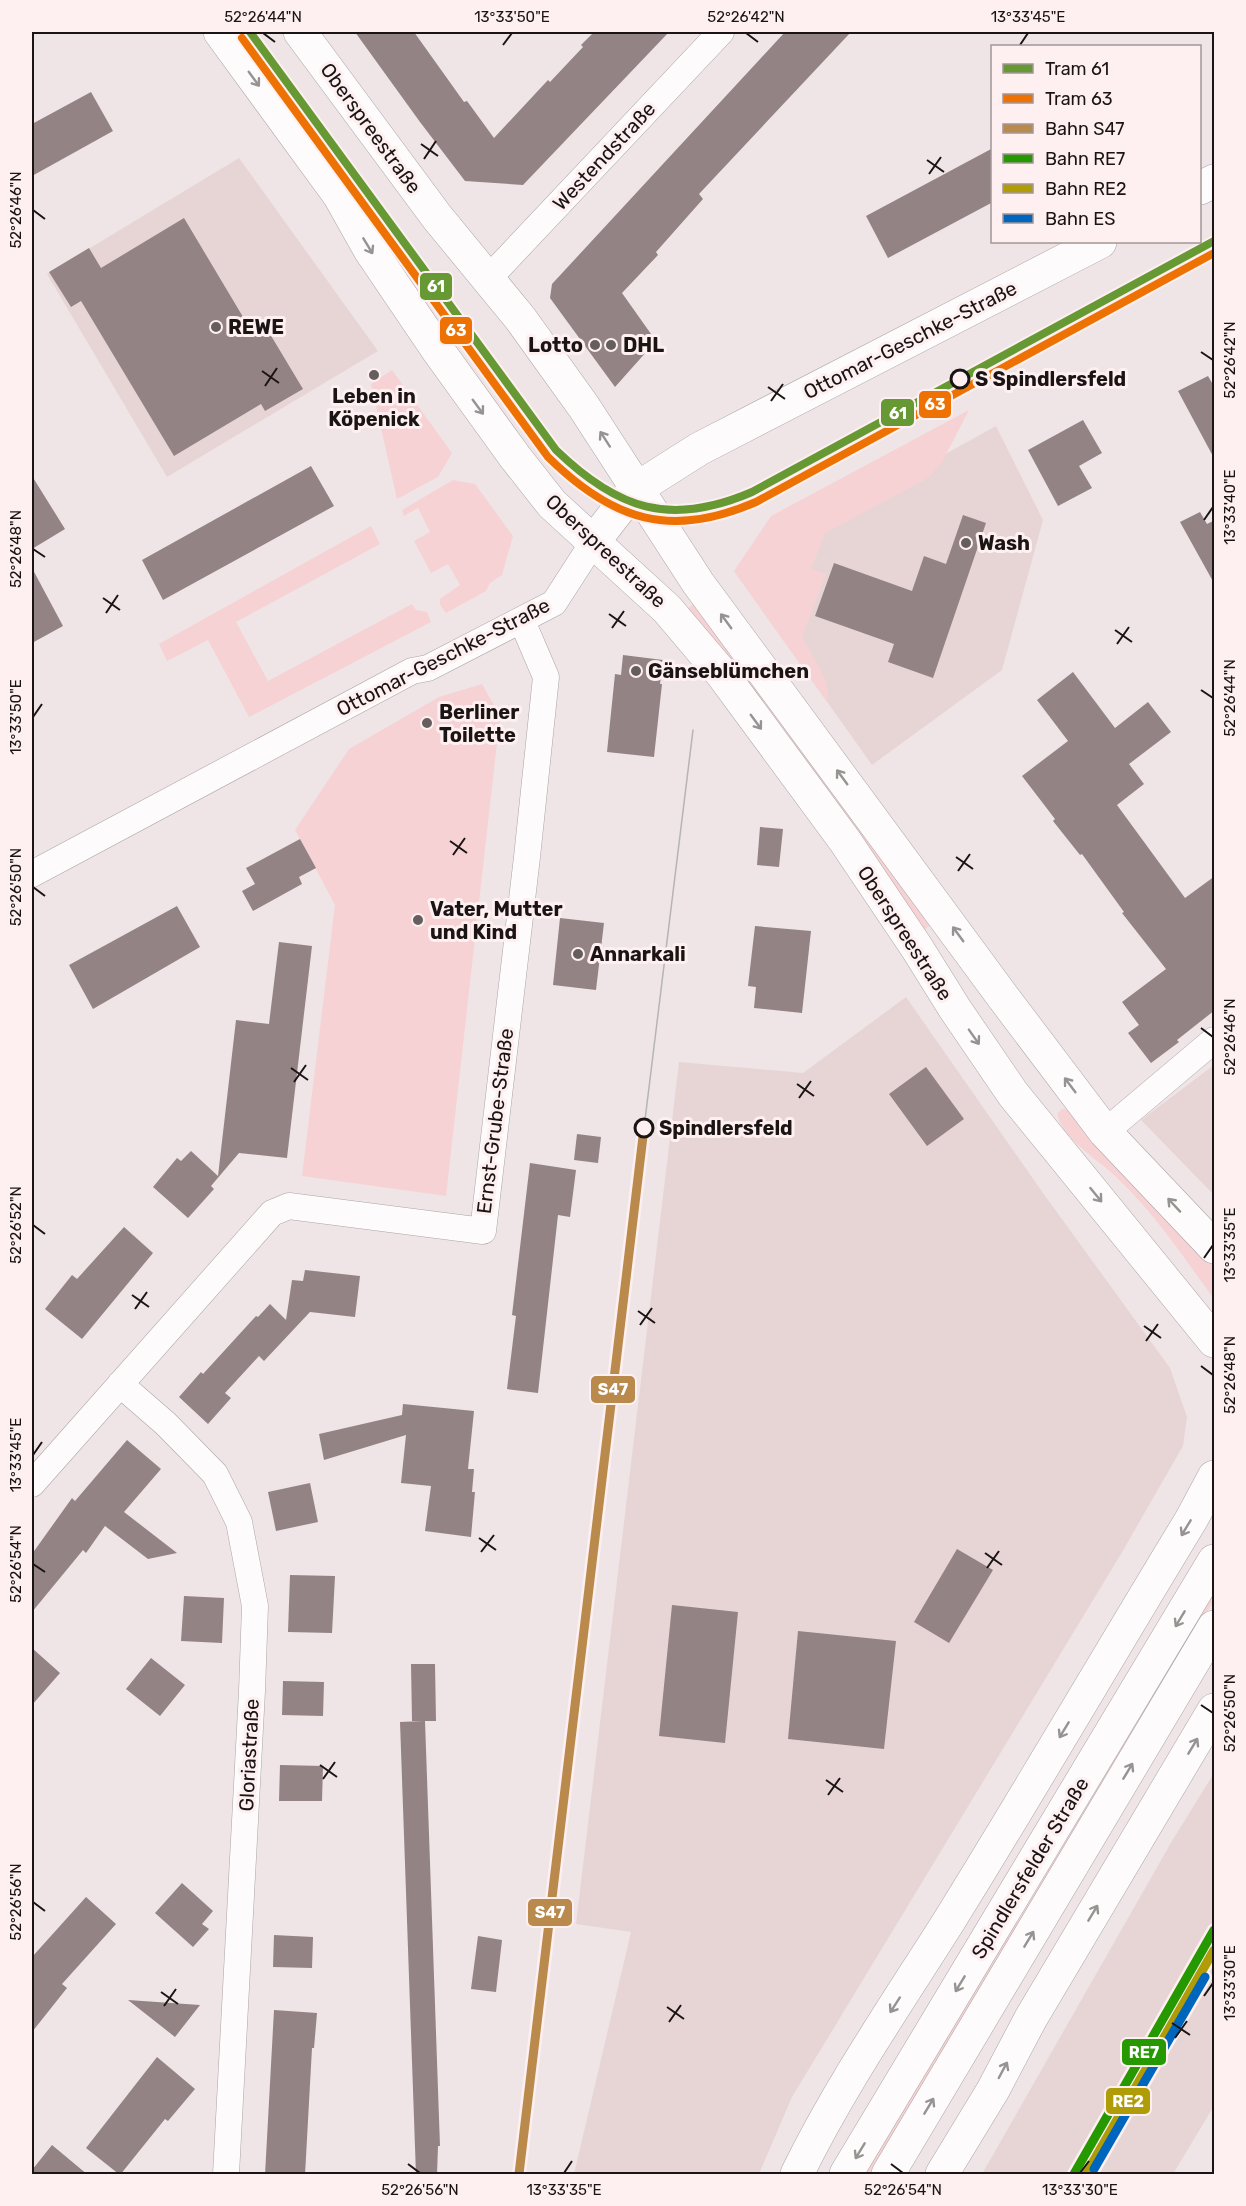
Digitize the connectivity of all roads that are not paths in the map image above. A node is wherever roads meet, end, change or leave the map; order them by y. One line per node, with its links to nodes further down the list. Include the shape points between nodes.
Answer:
1 (220, 32): 9 (main road, Oberspreestraße, one-way to 9, via 339,195 370,250 504,443 552,504)
2 (300, 32): 7 (main road, Oberspreestraße)
3 (721, 32): 7 (street, Westendstraße)
4 (1215, 180): 5 (main road)
5 (1201, 188)
6 (1098, 243): 8 (main road, Ottomar-Geschke-Straße, via 720,437)
7 (487, 280): 8 (main road, Oberspreestraße, one-way to 7, via 577,398 510,305)
8 (636, 489): 9 (main road, Ottomar-Geschke-Straße); 12 (main road, Oberspreestraße, one-way to 8, via 698,583)
9 (594, 541): 10 (street, Ottomar-Geschke-Straße, via 554,603); 13 (main road, Oberspreestraße, one-way to 13, via 667,609 722,674 844,841)
10 (522, 621): 11 (street, Ottomar-Geschke-Straße, via 428,668 412,671); 18 (street, Ernst-Grube-Straße, via 546,677 483,1231 289,1206 272,1213)
11 (32, 874)
12 (992, 982): 13 (main road, Oberspreestraße); 15 (main road, Oberspreestraße, one-way to 12)
13 (955, 1010): 17 (main road, Oberspreestraße, one-way to 17, via 1013,1094)
14 (1215, 1040): 15 (street)
15 (1106, 1132): 16 (main road, Oberspreestraße, one-way to 15)
16 (1215, 1247)
17 (1215, 1341)
18 (120, 1383): 20 (street, Ernst-Grube-Straße); 24 (street, Gloriastraße, via 215,1474 239,1522 255,1606)
19 (1215, 1477): 25 (main road, one-way to 25, via 962,1900 847,2080)
20 (32, 1484)
21 (1212, 1565): 26 (main road, Spindlersfelder Straße, one-way to 26)
22 (1215, 1627): 27 (main road, Spindlersfelder Straße, one-way to 22)
23 (1215, 1710): 28 (main road, one-way to 23)
24 (226, 2175)
25 (797, 2175)
26 (846, 2175)
27 (888, 2175)
28 (942, 2175)

